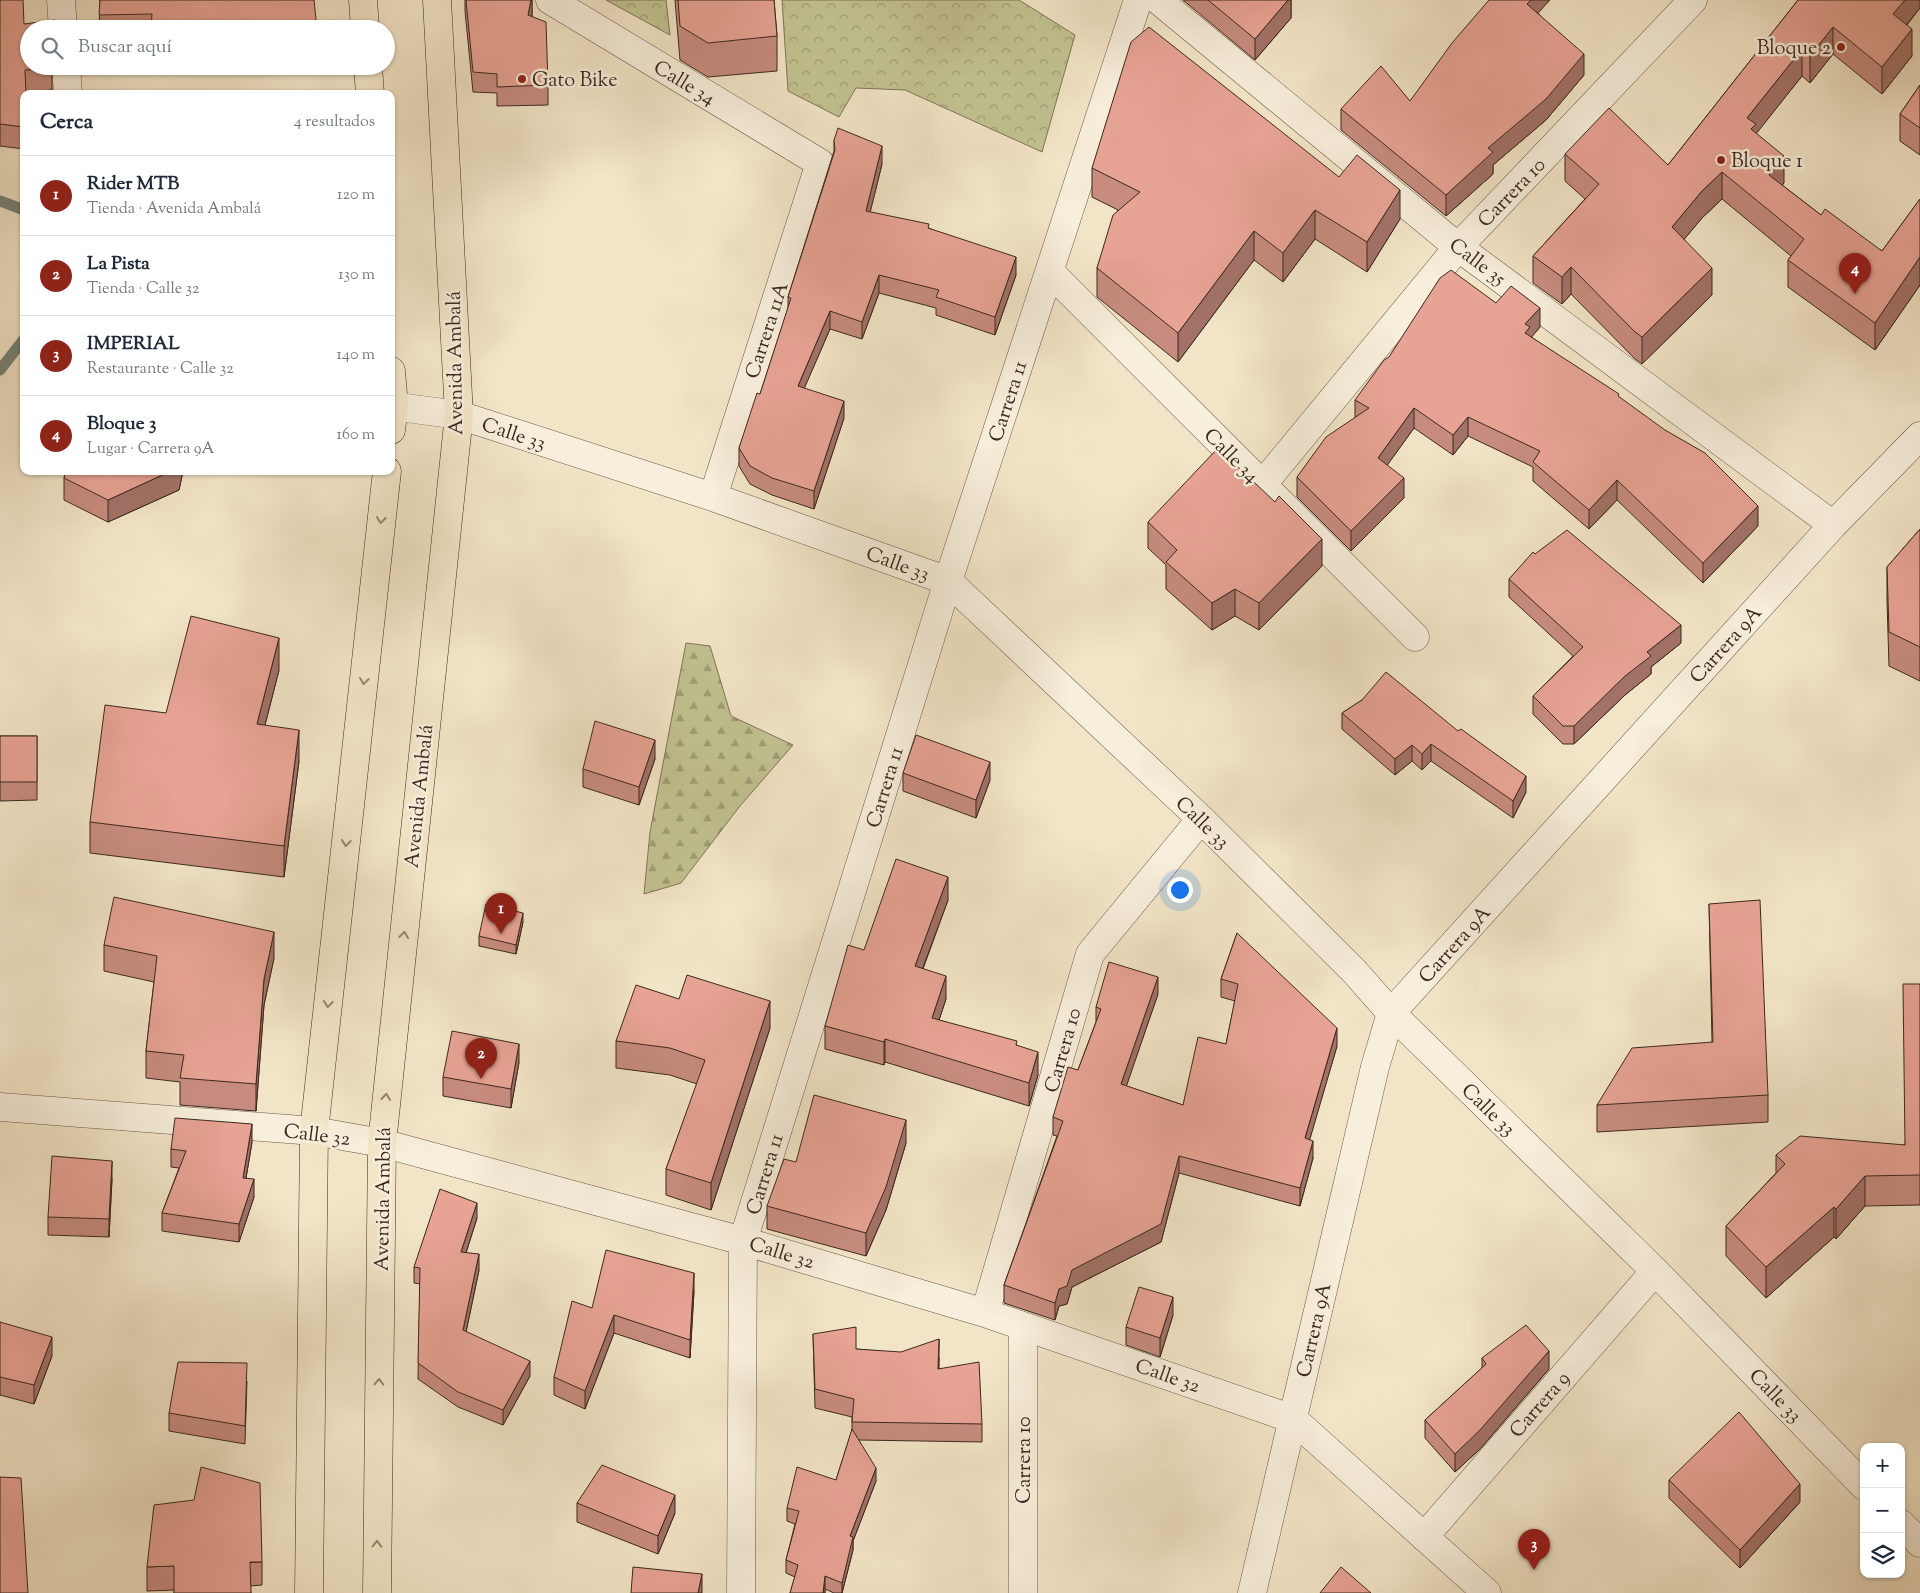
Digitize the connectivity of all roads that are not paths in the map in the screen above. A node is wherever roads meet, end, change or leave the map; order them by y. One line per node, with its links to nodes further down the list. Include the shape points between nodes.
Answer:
1 (61, 0): 8 (street)
2 (362, 0): 9 (main road)
3 (437, 0): 18 (main road, Avenida Ambalá)
4 (550, 0): 14 (street, Calle 34)
5 (1138, 0): 16 (street, Carrera 11)
6 (1158, 0): 15 (street, Calle 35)
7 (1693, 0): 15 (street, Carrera 10)
8 (62, 20)
9 (364, 20)
10 (67, 75): 12 (street)
11 (369, 75): 13 (main road)
12 (68, 90)
13 (370, 90)
14 (820, 163): 22 (street, Carrera 11A)
15 (1458, 247): 21 (street, Carrera 10); 23 (street, Calle 35)
16 (1050, 272): 21 (street, Calle 34); 24 (street, Carrera 11)
17 (395, 414): 18 (street, Calle 33)
18 (459, 415): 22 (street, Calle 33); 30 (main road, Avenida Ambalá, one-way to 18)
19 (1920, 436): 23 (street, Carrera 9A)
20 (387, 475): 29 (main road, one-way to 29)
21 (1262, 485): 25 (street, Calle 34)
22 (713, 497): 24 (street, Calle 33)
23 (1833, 525): 27 (street, Carrera 9A)
24 (948, 581): 26 (street, Calle 33); 31 (street, Carrera 11)
25 (1415, 636)
26 (1201, 819): 27 (street, Calle 33, via 1354,971); 33 (street, Carrera 10, via 1090,954)
27 (1391, 1013): 32 (street, Calle 33); 35 (street, Carrera 9A, via 1375,1068)
28 (0, 1107): 29 (street, Calle 32)
29 (314, 1131): 30 (street, Calle 32); 40 (main road)
30 (382, 1143): 31 (street, Calle 32); 41 (main road, Avenida Ambalá, one-way to 30)
31 (743, 1241): 33 (street, Calle 32); 42 (street, Carrera 11)
32 (1654, 1271): 36 (street, Calle 33); 38 (street, Carrera 9)
33 (985, 1314): 34 (street, Calle 32)
34 (1022, 1326): 35 (street, Calle 32); 43 (street, Carrera 10)
35 (1293, 1419): 38 (street, Calle 32); 44 (street, Carrera 9A)
36 (1860, 1482)
37 (1905, 1528): 39 (street)
38 (1424, 1537): 45 (street, Calle 32)
39 (1920, 1543)
40 (309, 1593)
41 (376, 1593)
42 (742, 1593)
43 (1023, 1593)
44 (1252, 1593)
45 (1487, 1593)

